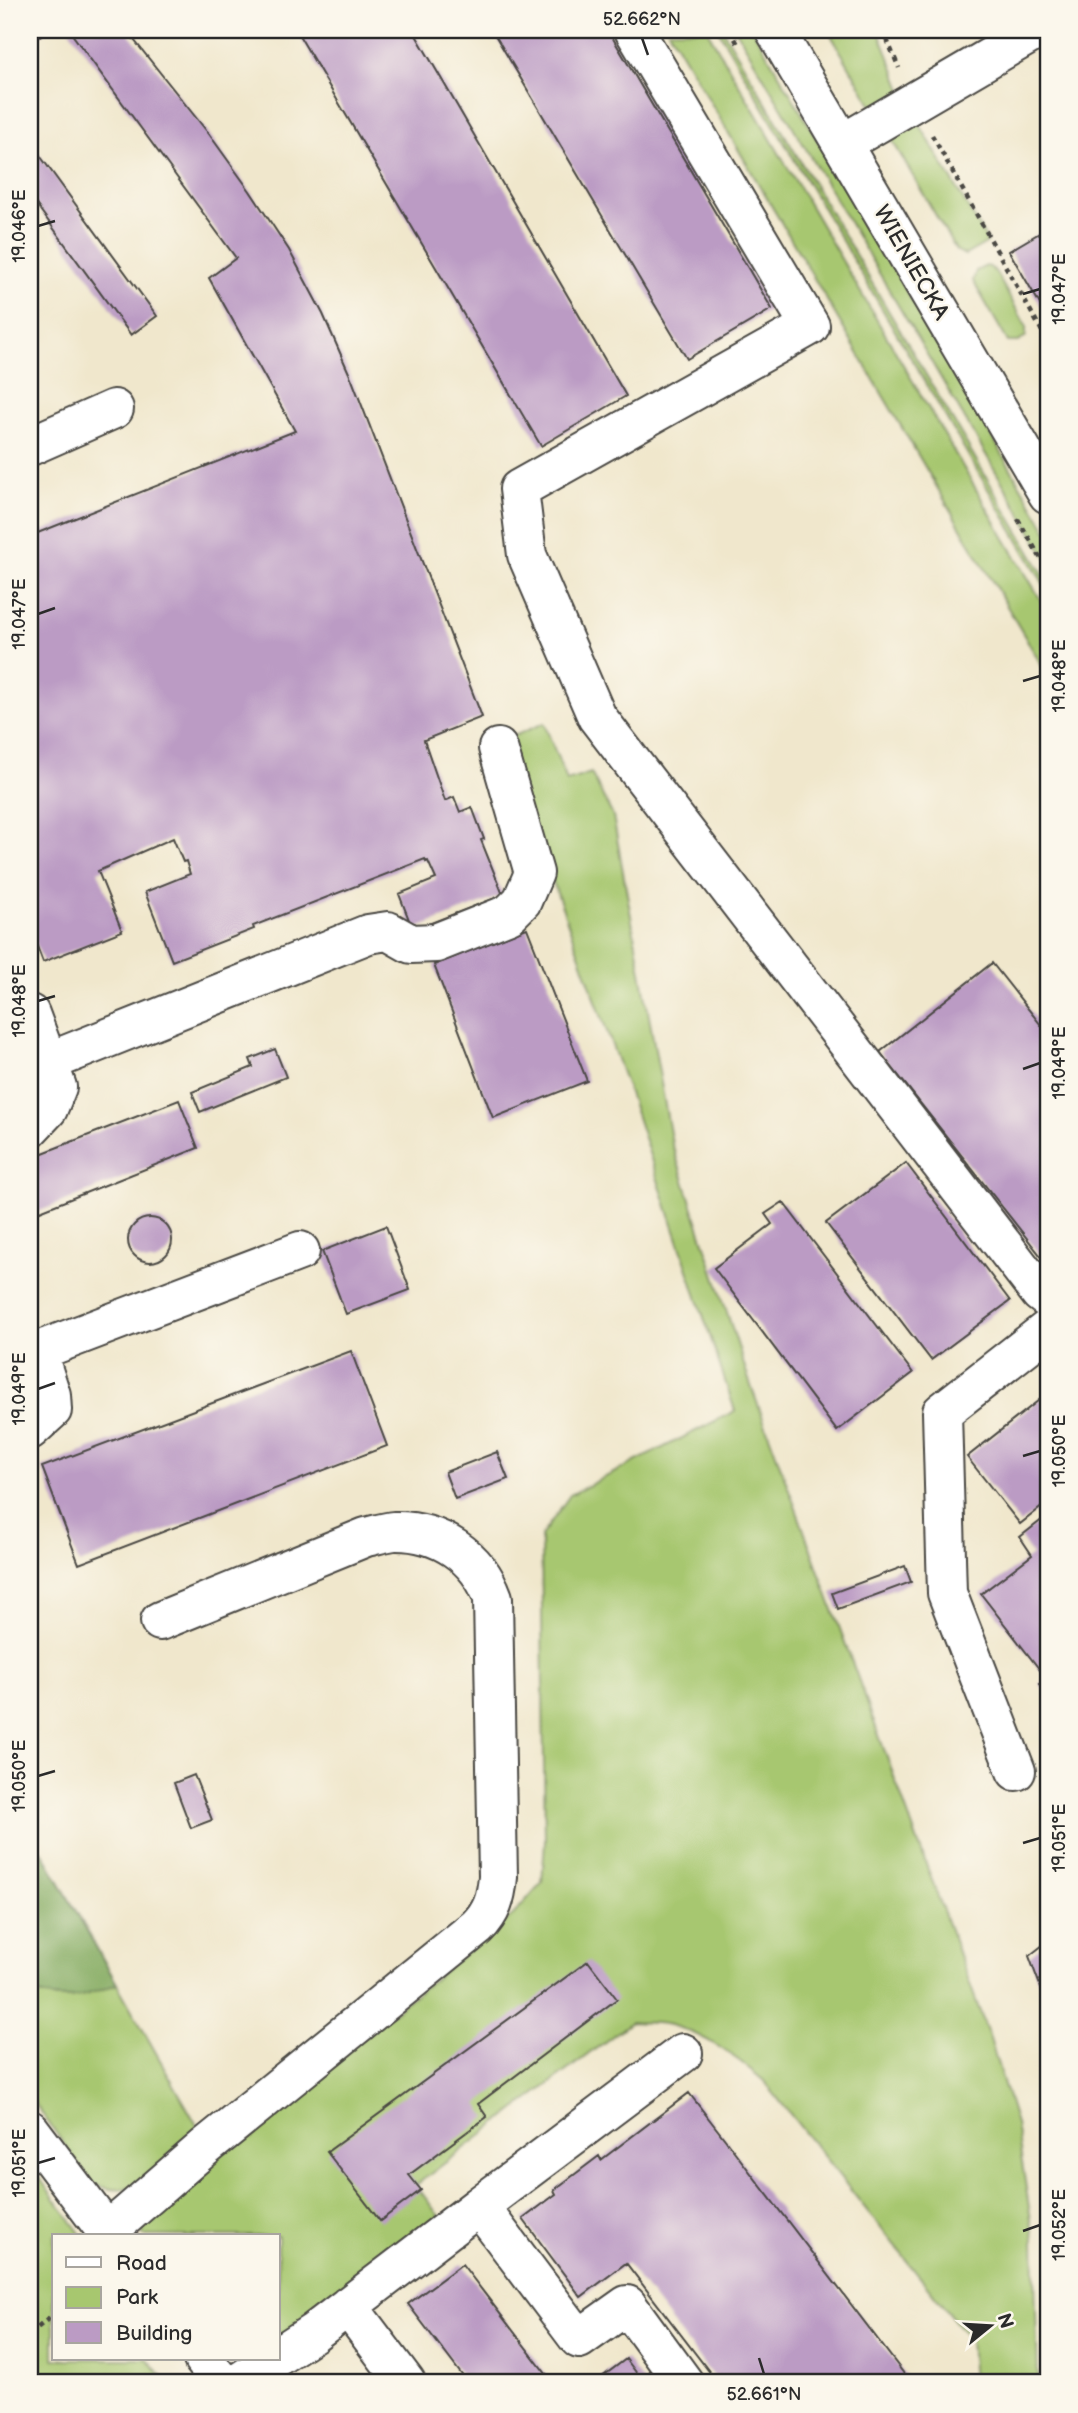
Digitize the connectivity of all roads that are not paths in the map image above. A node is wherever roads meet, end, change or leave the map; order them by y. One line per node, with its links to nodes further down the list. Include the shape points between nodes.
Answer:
1 (634, 30): 13 (street, via 810,326 519,489 527,555 597,717)
2 (775, 30): 4 (street, WIENIECKA)
3 (1037, 30): 4 (street)
4 (842, 144): 7 (street, WIENIECKA)
5 (114, 409): 6 (street)
6 (30, 446)
7 (1048, 495)
8 (498, 748): 10 (street, via 534,873 522,901 509,914 436,943 411,944 388,931 368,934)
9 (30, 1014): 10 (street)
10 (48, 1062): 11 (street, via 57,1087 48,1109)
11 (30, 1128)
12 (300, 1251): 15 (street)
13 (1048, 1299)
14 (1048, 1329): 18 (street, via 942,1412 947,1593)
15 (33, 1353): 16 (street, via 51,1395 52,1410)
16 (30, 1430)
17 (160, 1621): 22 (street, via 366,1536 393,1531 422,1535 447,1543 469,1558 486,1579 493,1598 498,1877 489,1915 477,1927 204,2148)
18 (1016, 1771)
19 (683, 2053): 21 (street)
20 (30, 2130): 22 (street)
21 (479, 2206): 23 (street); 30 (street, via 579,2339 627,2305)
22 (108, 2234)
23 (348, 2306): 24 (street); 29 (street)
24 (280, 2355)
25 (204, 2360): 27 (street)
26 (273, 2360): 28 (street)
27 (222, 2383)
28 (238, 2383)
29 (407, 2383)
30 (684, 2383)

